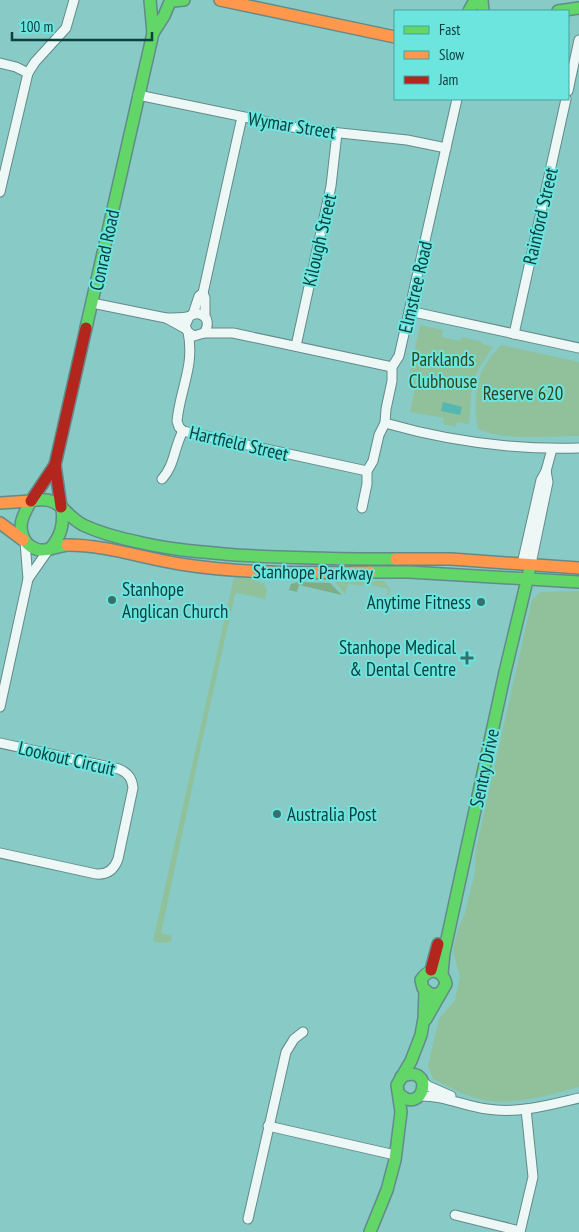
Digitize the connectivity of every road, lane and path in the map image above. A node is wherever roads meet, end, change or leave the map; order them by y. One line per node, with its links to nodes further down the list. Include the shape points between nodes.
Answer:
1 (74, 0): 11 (street, via 66,28)
2 (151, 0): 4 (street, via 159,4); 7 (street, Conrad Road)
3 (220, 0): 8 (street)
4 (174, 1): 7 (street, Conrad Road)
5 (579, 8): 6 (street)
6 (565, 10)
7 (153, 34): 13 (street, Conrad Road)
8 (394, 37)
9 (579, 40): 12 (street)
10 (0, 63): 11 (street)
11 (28, 73): 19 (street)
12 (569, 85)
13 (138, 95): 16 (street, Wymar Street); 22 (street, Conrad Road)
14 (457, 100): 18 (street, Elmstree Road)
15 (566, 100): 30 (street, Rainford Street)
16 (242, 117): 17 (street, Wymar Street); 21 (street)
17 (337, 133): 18 (street, Wymar Street, via 407,140); 31 (street, Kilough Street, via 331,186)
18 (446, 148): 23 (street, Elmstree Road)
19 (2, 177): 20 (street)
20 (0, 192)
21 (202, 293): 24 (street); 26 (street)
22 (92, 303): 25 (street); 39 (street, Conrad Road)
23 (409, 311): 30 (street); 34 (street, Elmstree Road, via 399,356)
24 (191, 315): 25 (street); 26 (street, via 199,314); 27 (street, via 186,322)
25 (166, 318): 27 (street)
26 (206, 318): 28 (street); 29 (street, via 208,327)
27 (187, 330): 29 (street, via 194,336); 33 (street, Hartfield Street)
28 (233, 333): 29 (street); 31 (street)
29 (203, 334): 33 (street, Hartfield Street)
30 (514, 334): 32 (street)
31 (296, 346): 34 (street)
32 (579, 348)
33 (190, 361): 36 (street, Hartfield Street, via 178,418)
34 (392, 367): 35 (street, Elmstree Road)
35 (385, 423): 38 (street, via 486,444); 40 (street, Elmstree Road)
36 (183, 431): 40 (street, Hartfield Street); 41 (street, via 171,467)
37 (579, 448): 38 (street)
38 (552, 449): 49 (street, via 546,471 548,482)
39 (55, 465): 42 (street, Conrad Road); 44 (street, Conrad Road)
40 (367, 471): 45 (street, Elmstree Road)
41 (162, 479)
42 (31, 501): 43 (street); 44 (street, via 47,499); 47 (street, via 20,523)
43 (0, 503)
44 (62, 508): 48 (street, via 62,531); 49 (street, Stanhope Parkway, via 82,524 111,536 197,552 298,559 451,559)
45 (362, 508)
46 (0, 523): 47 (street)
47 (24, 541): 48 (street, via 35,549); 52 (street)
48 (49, 549): 51 (street, Stanhope Parkway, via 66,545 88,546 180,564 242,570 409,572); 52 (street)
49 (526, 564): 50 (street, Stanhope Parkway); 51 (street, Sentry Drive)
50 (579, 568)
51 (524, 578): 53 (street, Stanhope Parkway); 58 (street, Sentry Drive, via 479,766)
52 (28, 580): 54 (street)
53 (579, 582)
54 (4, 669): 55 (street)
55 (0, 707)
56 (0, 743): 57 (street, Lookout Circuit, via 119,769 130,778 133,788 118,859 108,873 96,874)
57 (0, 853)
58 (437, 972): 59 (street, via 425,973 421,984); 60 (street, via 445,977 446,984)
59 (425, 991): 60 (street, via 431,995); 61 (street)
60 (440, 993): 61 (street)
61 (425, 1020): 63 (street)
62 (303, 1032): 71 (street, via 286,1052)
63 (420, 1042): 64 (street); 65 (street)
64 (401, 1077): 65 (street, via 408,1073); 66 (street, via 397,1085)
65 (421, 1079): 67 (street, via 423,1090); 69 (street)
66 (399, 1094): 67 (street, via 407,1099); 72 (street)
67 (417, 1098): 69 (street, via 434,1097); 72 (street)
68 (579, 1098): 70 (street)
69 (459, 1102): 70 (street, via 488,1110)
70 (526, 1109): 77 (street, via 533,1177)
71 (268, 1126): 73 (street); 75 (street, via 254,1210)
72 (401, 1129): 73 (street)
73 (396, 1155): 76 (street, via 386,1194)
74 (455, 1215): 77 (street)
75 (248, 1220)
76 (370, 1232)
77 (520, 1232)

